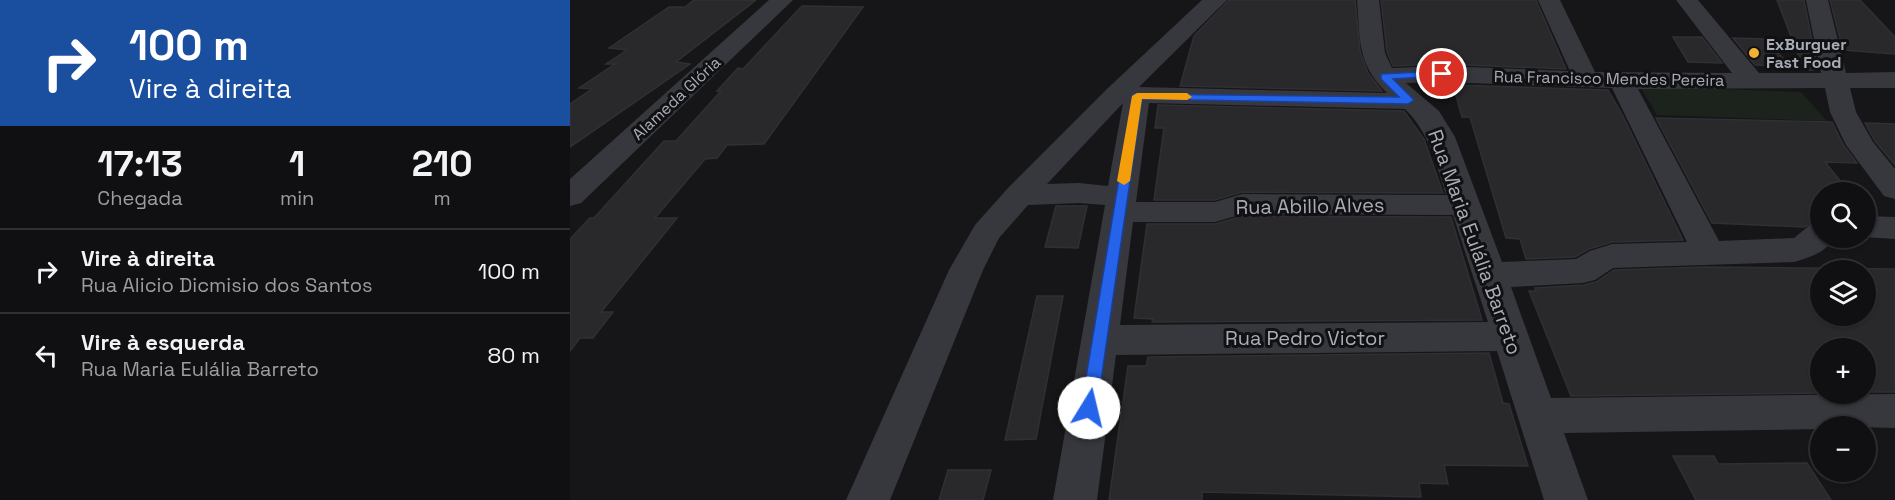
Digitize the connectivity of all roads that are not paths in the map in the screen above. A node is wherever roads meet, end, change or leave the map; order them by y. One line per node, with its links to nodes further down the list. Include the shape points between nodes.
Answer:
1 (782, 0): 17 (street, Alameda Glória)
2 (1216, 0): 13 (street, via 1198,14)
3 (1368, 0): 7 (street, Rua Maria Eulália Barreto, via 1373,53)
4 (1549, 0): 8 (street)
5 (1687, 0): 9 (street)
6 (1817, 0): 10 (street)
7 (1384, 76): 8 (street, Rua Francisco Mendes Pereira, via 1442,74); 14 (street, Rua Maria Eulália Barreto)
8 (1586, 80): 12 (street, Rua Francisco Mendes Pereira)
9 (1751, 80): 10 (street, Rua Francisco Mendes Pereira); 12 (street, Rua Francisco Mendes Pereira)
10 (1834, 80): 11 (street, Rua Francisco Mendes Pereira); 15 (street, via 1843,112 1860,145)
11 (1895, 80)
12 (1621, 81): 23 (street)
13 (1127, 95): 14 (street); 16 (street); 18 (street)
14 (1408, 100): 19 (street, Rua Maria Eulália Barreto, via 1428,117 1441,137)
15 (1895, 189)
16 (1019, 195): 18 (street, Rua Abillo Alves, via 1078,193); 29 (street, via 986,234 966,270)
17 (570, 196)
18 (1120, 204): 19 (street, Rua Abillo Alves, via 1215,212 1242,204); 26 (street)
19 (1466, 205): 24 (street, Rua Maria Eulália Barreto)
20 (1876, 227): 21 (street)
21 (1895, 228)
22 (1810, 244): 23 (street, via 1794,250)
23 (1709, 252): 24 (street, via 1612,256 1583,271)
24 (1490, 275): 25 (street, Rua Maria Eulália Barreto)
25 (1511, 336): 26 (street, Rua Pedro Victor); 28 (street, Rua Maria Eulália Barreto)
26 (1100, 340): 30 (street)
27 (1895, 411): 28 (street)
28 (1537, 416): 31 (street, Rua Maria Eulália Barreto)
29 (868, 500)
30 (1075, 500)
31 (1566, 500)

